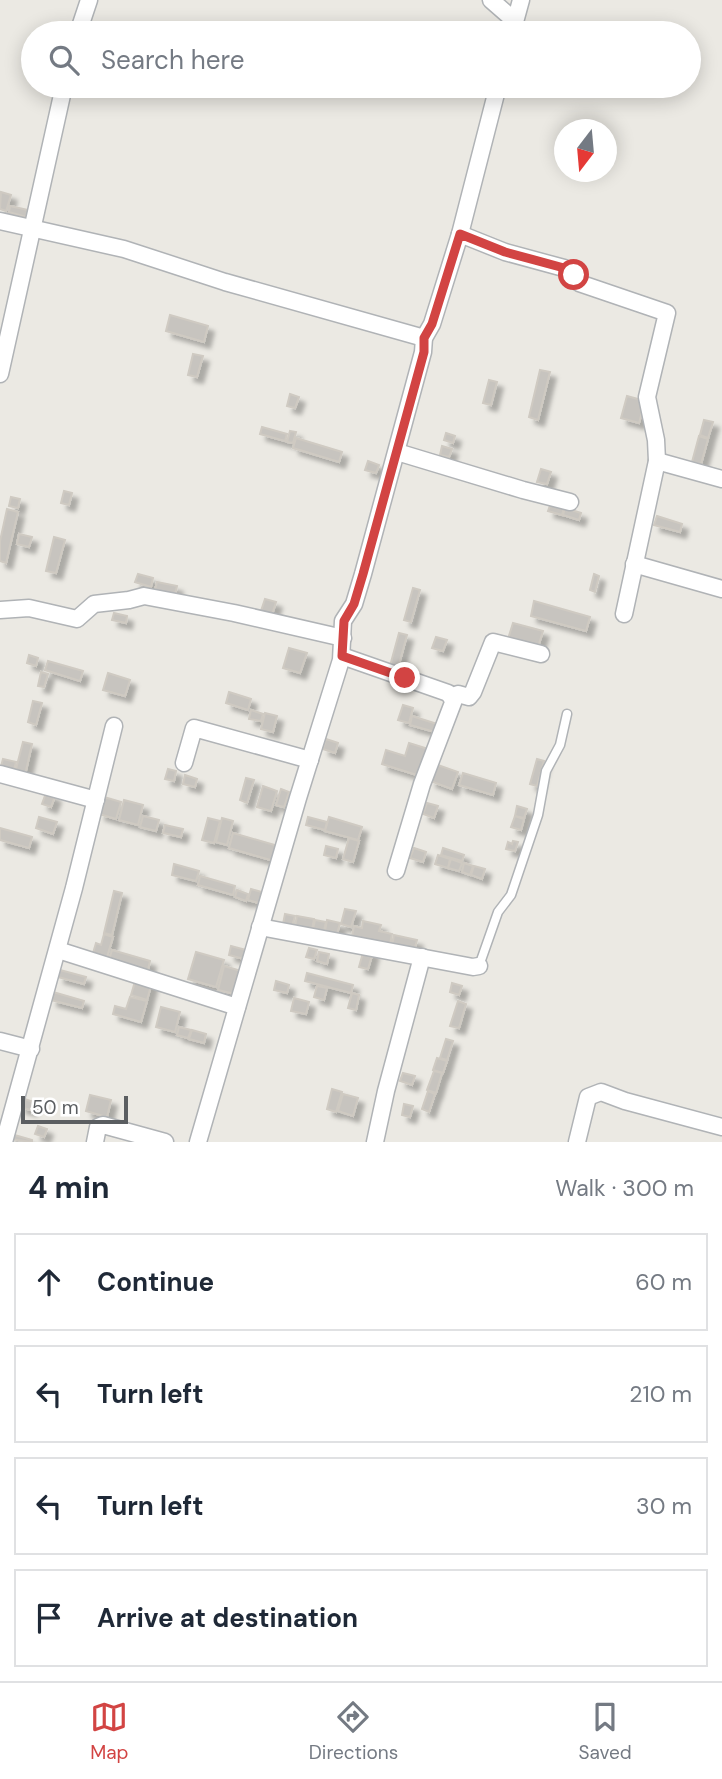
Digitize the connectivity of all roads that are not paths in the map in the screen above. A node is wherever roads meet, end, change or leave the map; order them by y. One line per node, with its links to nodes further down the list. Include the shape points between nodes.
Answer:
1 (89, 0): 4 (street)
2 (491, 0): 5 (street)
3 (521, 0): 6 (street)
4 (82, 21)
5 (509, 21)
6 (516, 21)
7 (61, 98): 10 (street)
8 (495, 98): 11 (street)
9 (0, 221): 10 (street)
10 (32, 230): 12 (street, via 124,249); 13 (street)
11 (460, 234): 12 (street); 15 (street, via 564,268 579,283 667,313 647,397)
12 (424, 338): 14 (street)
13 (0, 374)
14 (397, 452): 17 (street); 22 (street, via 354,604 344,621)
15 (657, 461): 16 (street); 18 (street)
16 (722, 479)
17 (570, 502)
18 (634, 564): 19 (street); 21 (street)
19 (722, 589)
20 (0, 610): 22 (street, via 29,608 77,620 94,604 144,596)
21 (624, 614)
22 (343, 638): 24 (street)
23 (541, 654): 25 (street, via 493,642 473,692 469,697)
24 (342, 656): 25 (street); 28 (street)
25 (451, 696): 32 (street, via 454,700)
26 (567, 715): 36 (lane, via 511,895 498,912)
27 (114, 726): 31 (street)
28 (310, 760): 29 (street, via 194,728); 33 (street)
29 (184, 763)
30 (0, 774): 31 (street)
31 (96, 800): 34 (street)
32 (396, 871)
33 (260, 927): 35 (street); 37 (street)
34 (58, 950): 37 (street); 39 (street)
35 (422, 957): 36 (street); 45 (street)
36 (479, 966)
37 (237, 1007): 44 (street)
38 (0, 1041): 39 (street)
39 (31, 1049): 41 (street)
40 (722, 1127): 46 (street, via 601,1092 588,1097)
41 (4, 1142)
42 (95, 1142): 43 (street, via 98,1127 103,1125)
43 (165, 1142)
44 (198, 1142)
45 (375, 1142)
46 (577, 1142)

